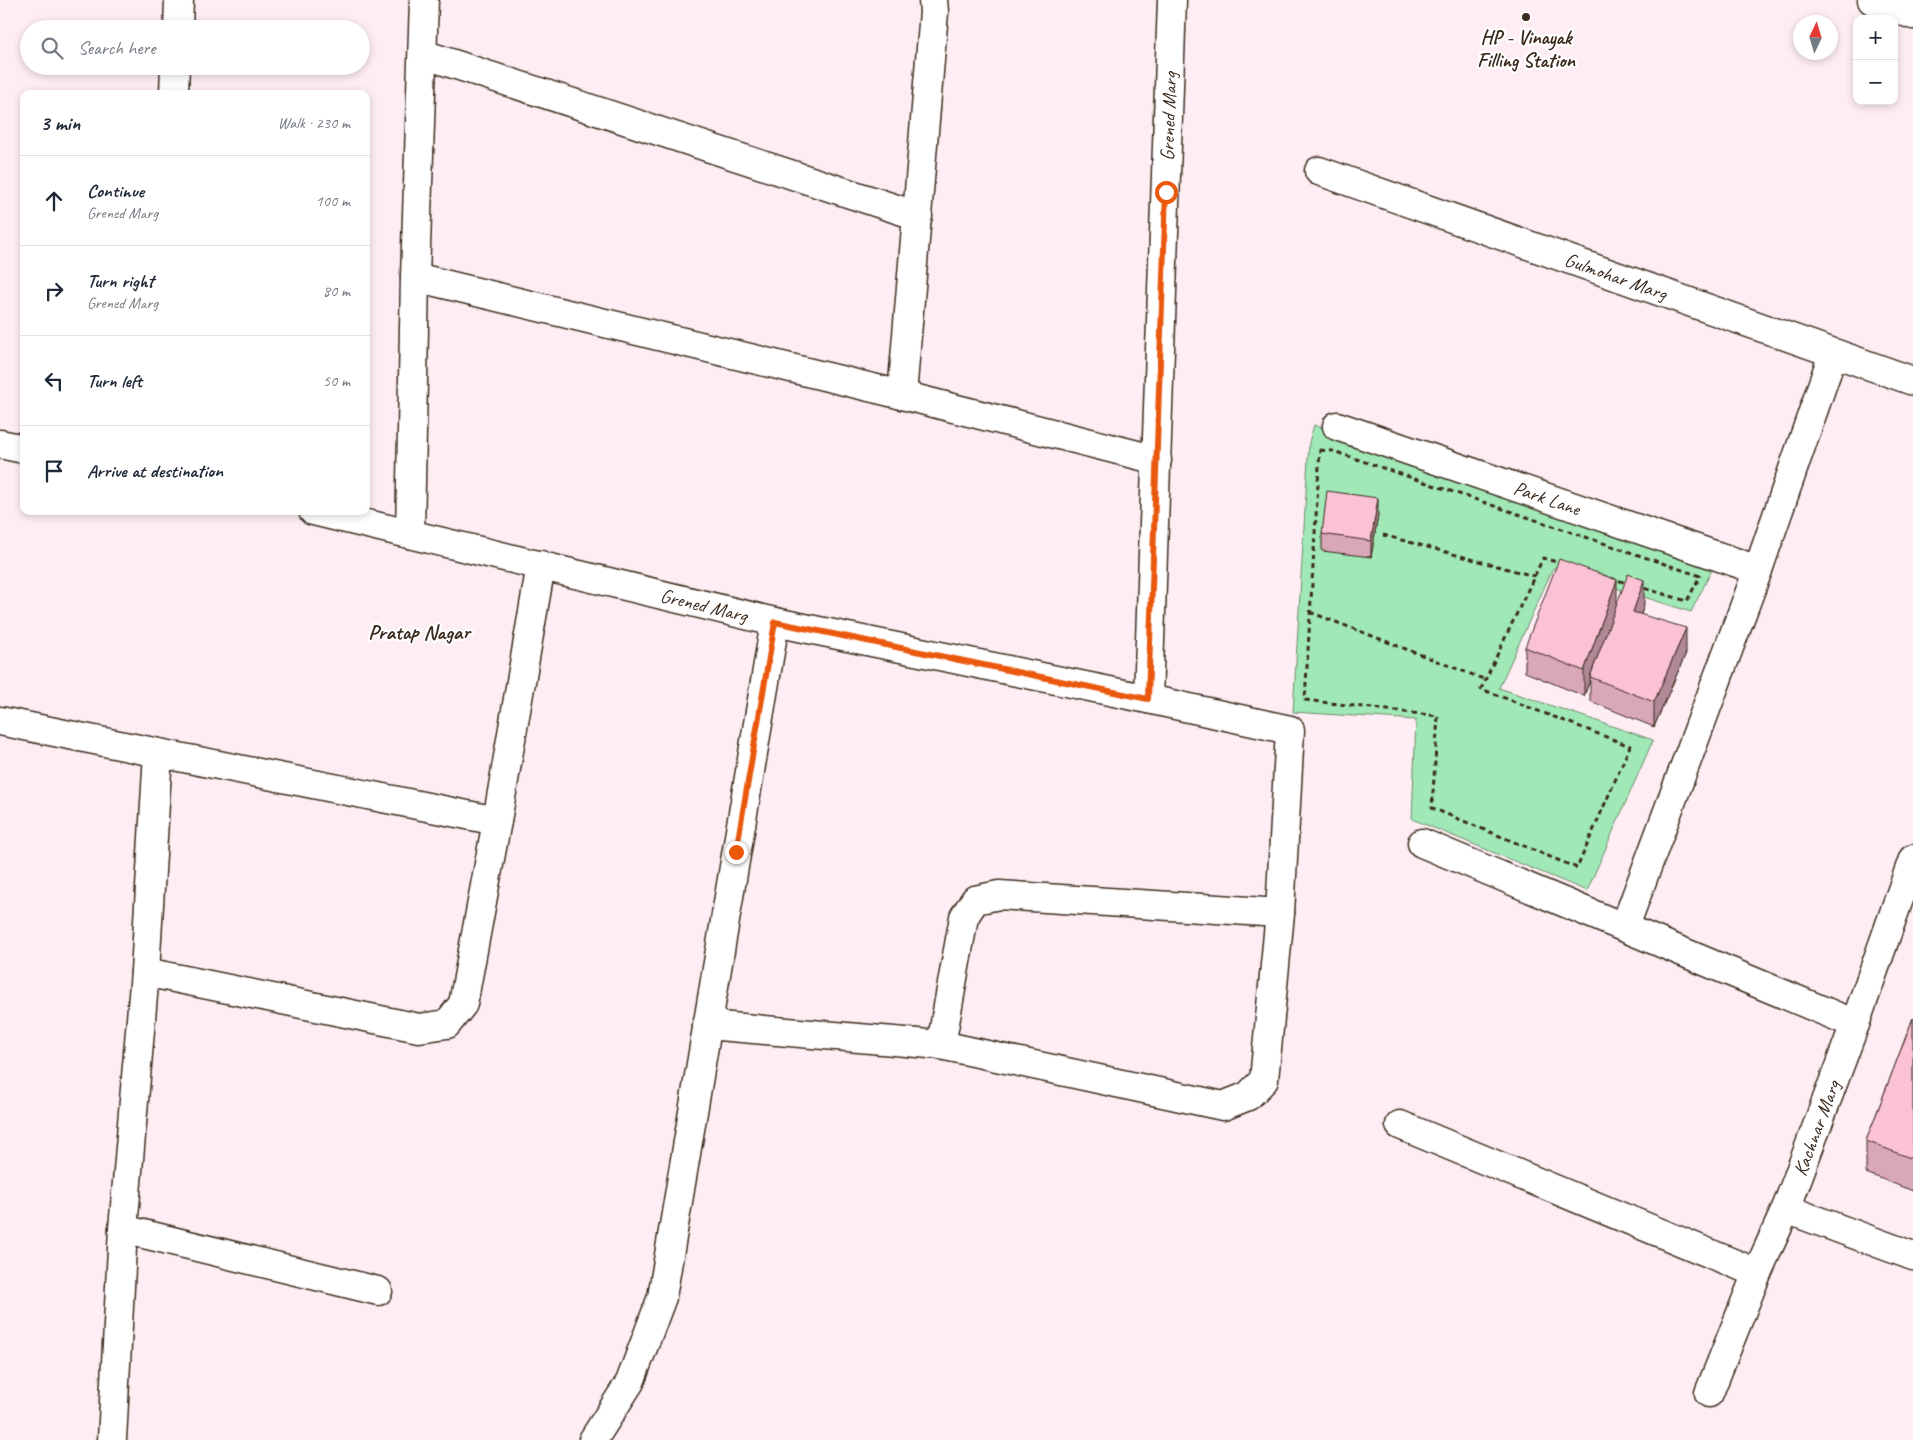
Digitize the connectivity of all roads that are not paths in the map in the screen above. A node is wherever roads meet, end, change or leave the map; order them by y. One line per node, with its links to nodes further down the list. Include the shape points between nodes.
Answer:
1 (179, 0): 7 (street)
2 (424, 0): 8 (street)
3 (933, 0): 12 (street)
4 (1172, 0): 20 (street, Grened Marg)
5 (1872, 0): 6 (street)
6 (1913, 15)
7 (178, 20)
8 (423, 54): 12 (street); 13 (street)
9 (175, 75): 10 (street)
10 (174, 90)
11 (1319, 171): 14 (street, Gulmohar Marg)
12 (918, 216): 16 (street)
13 (415, 277): 16 (street); 22 (street)
14 (1833, 354): 15 (street, Gulmohar Marg); 24 (street)
15 (1913, 381)
16 (902, 395): 20 (street)
17 (1338, 426): 24 (street, Park Lane)
18 (0, 444): 19 (street)
19 (20, 448)
20 (1157, 460): 26 (street, Grened Marg)
21 (331, 515): 22 (street, Grened Marg)
22 (410, 534): 23 (street, Grened Marg)
23 (541, 564): 25 (street, Grened Marg); 29 (street)
24 (1758, 570): 33 (street)
25 (775, 622): 26 (street, Grened Marg); 36 (street)
26 (1148, 699): 32 (street, via 1290,730)
27 (0, 721): 28 (street)
28 (158, 753): 29 (street); 34 (street)
29 (497, 821): 34 (street, via 463,1004 447,1024 419,1028)
30 (1422, 843): 33 (street)
31 (1913, 859): 35 (street, Kachnar Marg)
32 (1280, 913): 37 (street, via 999,894 975,900 964,917); 37 (street, via 1264,1080 1248,1096 1223,1106)
33 (1625, 926): 35 (street)
34 (145, 972): 40 (street)
35 (1855, 1024): 39 (street, Kachnar Marg)
36 (707, 1025): 37 (street); 46 (street, via 662,1297 630,1382)
37 (941, 1045)
38 (1400, 1125): 42 (street)
39 (1786, 1208): 41 (street); 42 (street, Kachnar Marg)
40 (123, 1229): 43 (street); 45 (street)
41 (1913, 1256)
42 (1757, 1273): 44 (street, Kachnar Marg)
43 (378, 1291)
44 (1709, 1392)
45 (112, 1440)
46 (593, 1440)

